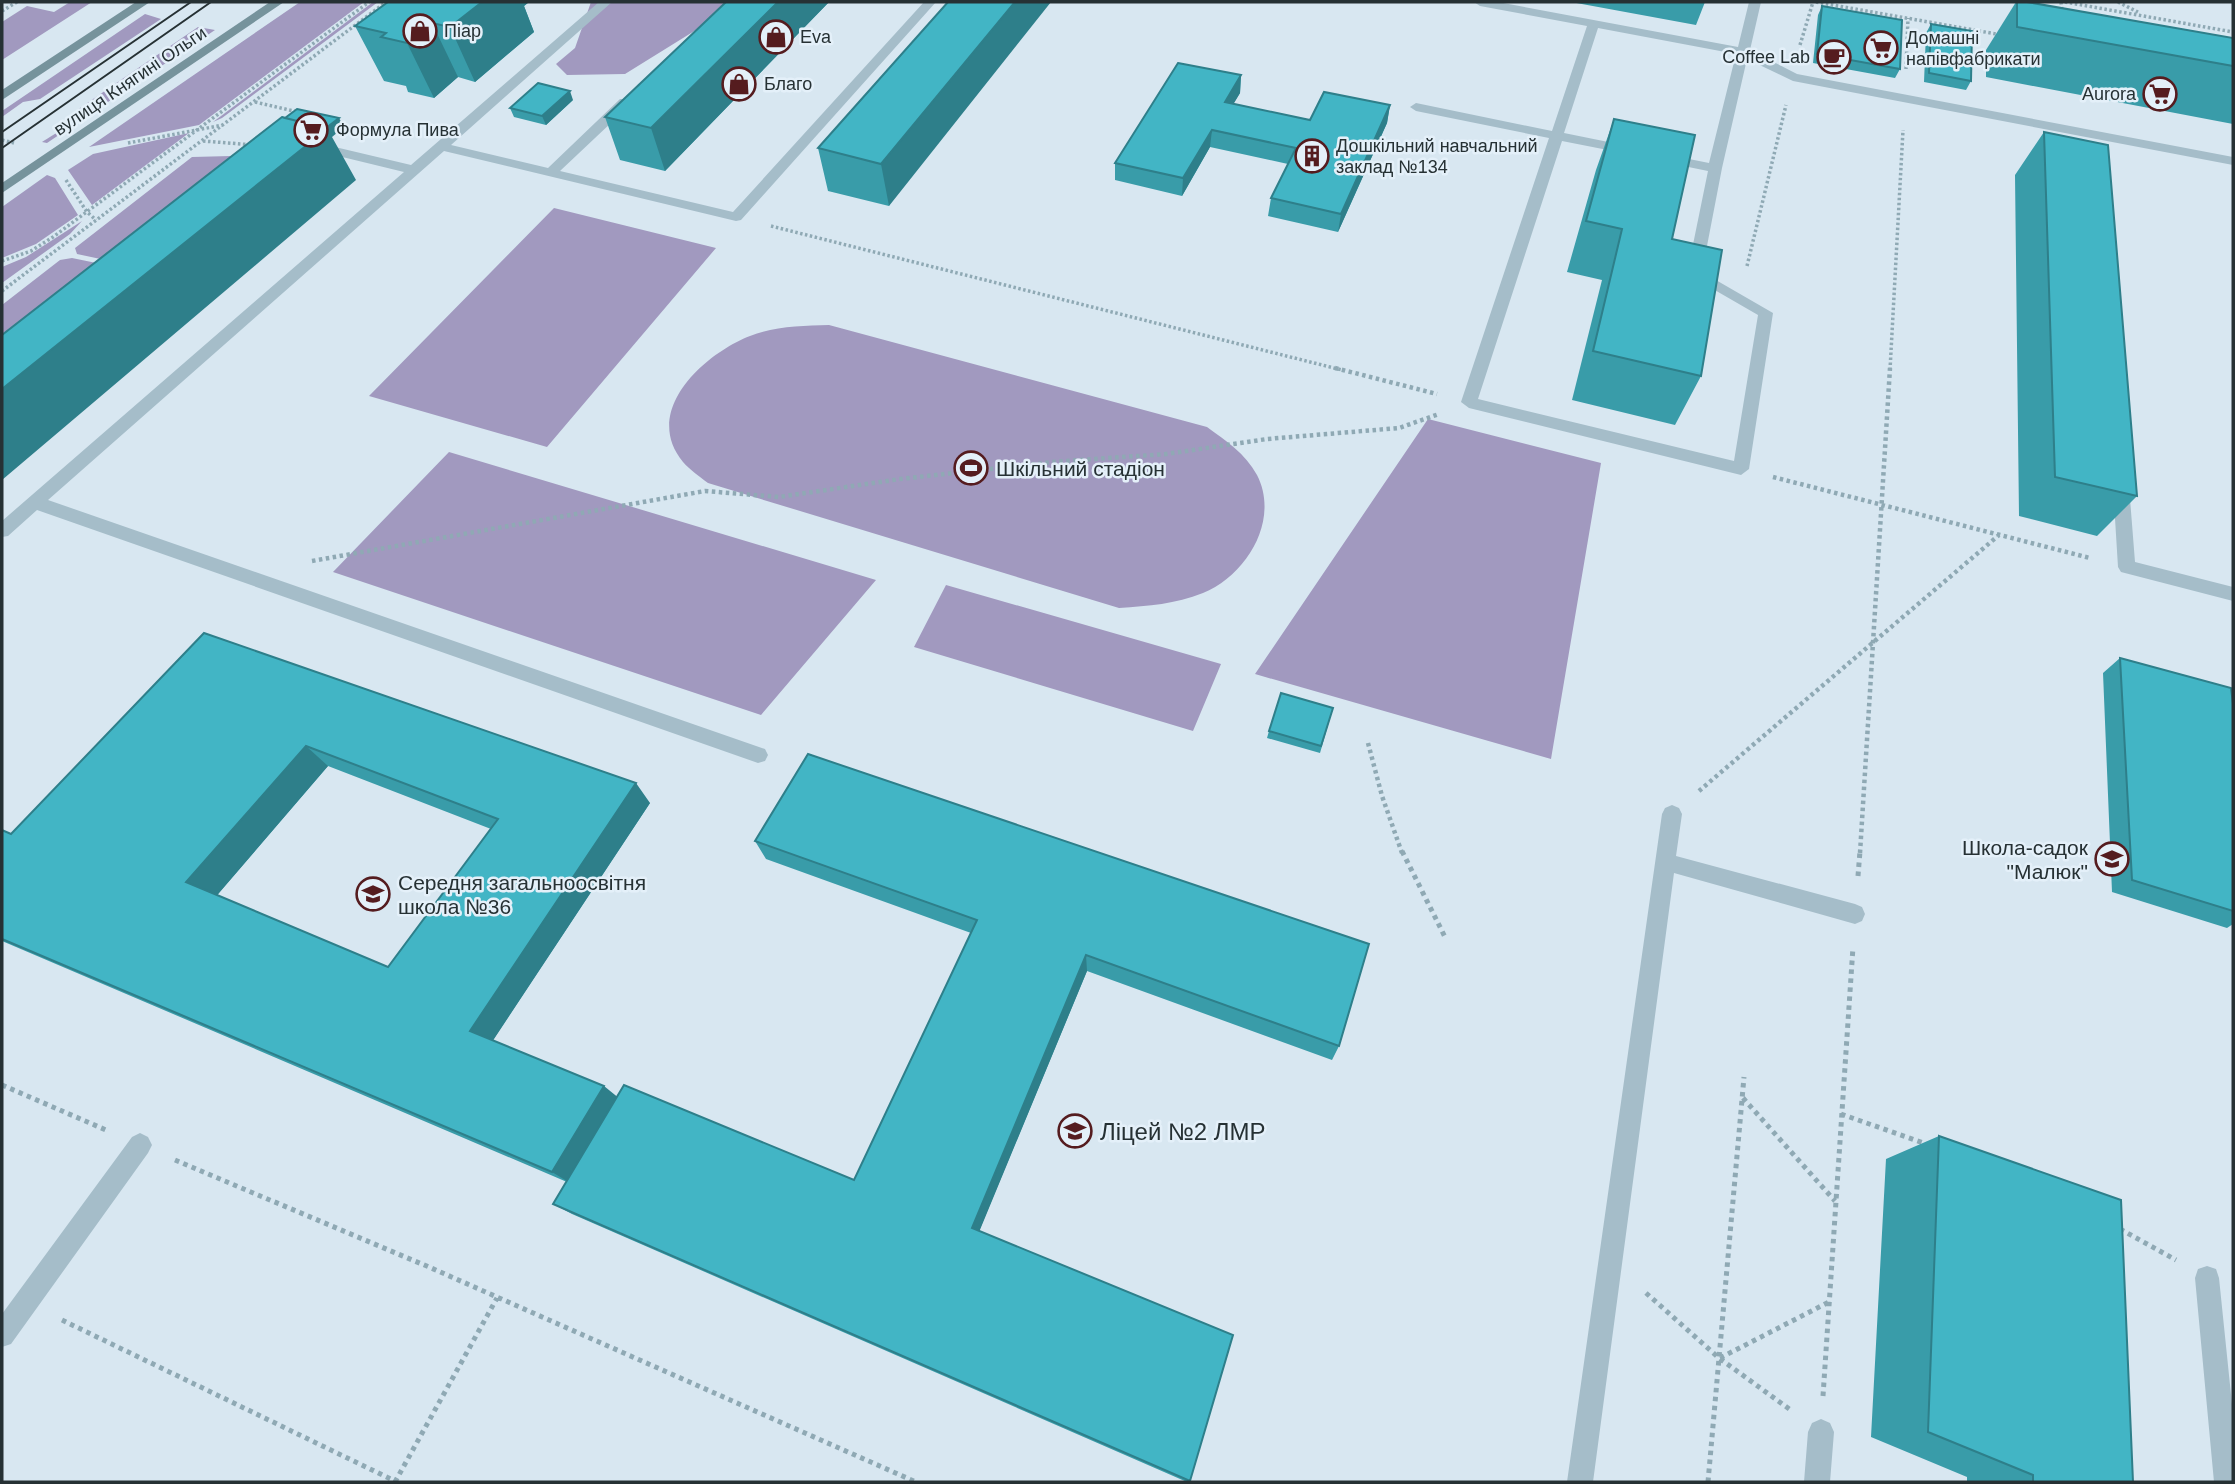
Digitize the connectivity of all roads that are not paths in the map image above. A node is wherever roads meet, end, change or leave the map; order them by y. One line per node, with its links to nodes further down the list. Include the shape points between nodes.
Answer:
1 (144, 2): 9 (main road)
2 (278, 2): 19 (main road, вулиця Княгині Ольги)
3 (606, 2): 13 (lane)
4 (930, 2): 18 (lane, via 736,218)
5 (1480, 2): 7 (lane)
6 (1755, 2): 8 (lane)
7 (1594, 23): 8 (lane); 12 (lane)
8 (1741, 51): 15 (lane, via 1793,77 2094,139); 16 (lane)
9 (2, 96)
10 (632, 96): 18 (lane)
11 (1416, 107): 12 (lane)
12 (1557, 136): 16 (lane); 16 (lane, via 1469,402 1741,469 1766,313 1694,274)
13 (441, 146): 17 (lane); 18 (lane)
14 (335, 151): 17 (lane)
15 (2233, 161)
16 (1715, 168)
17 (414, 170): 21 (lane)
18 (552, 171)
19 (2, 189)
20 (2120, 472): 23 (lane, via 2127,567)
21 (34, 502): 22 (lane); 24 (lane)
22 (2, 531)
23 (2233, 594)
24 (758, 755)
25 (1672, 814): 26 (lane)
26 (1666, 862): 27 (lane); 33 (lane)
27 (1855, 914)
28 (140, 1145): 30 (lane)
29 (2207, 1278): 32 (lane)
30 (2, 1335)
31 (1821, 1432): 34 (lane)
32 (2228, 1471)
33 (1580, 1482)
34 (1817, 1482)

